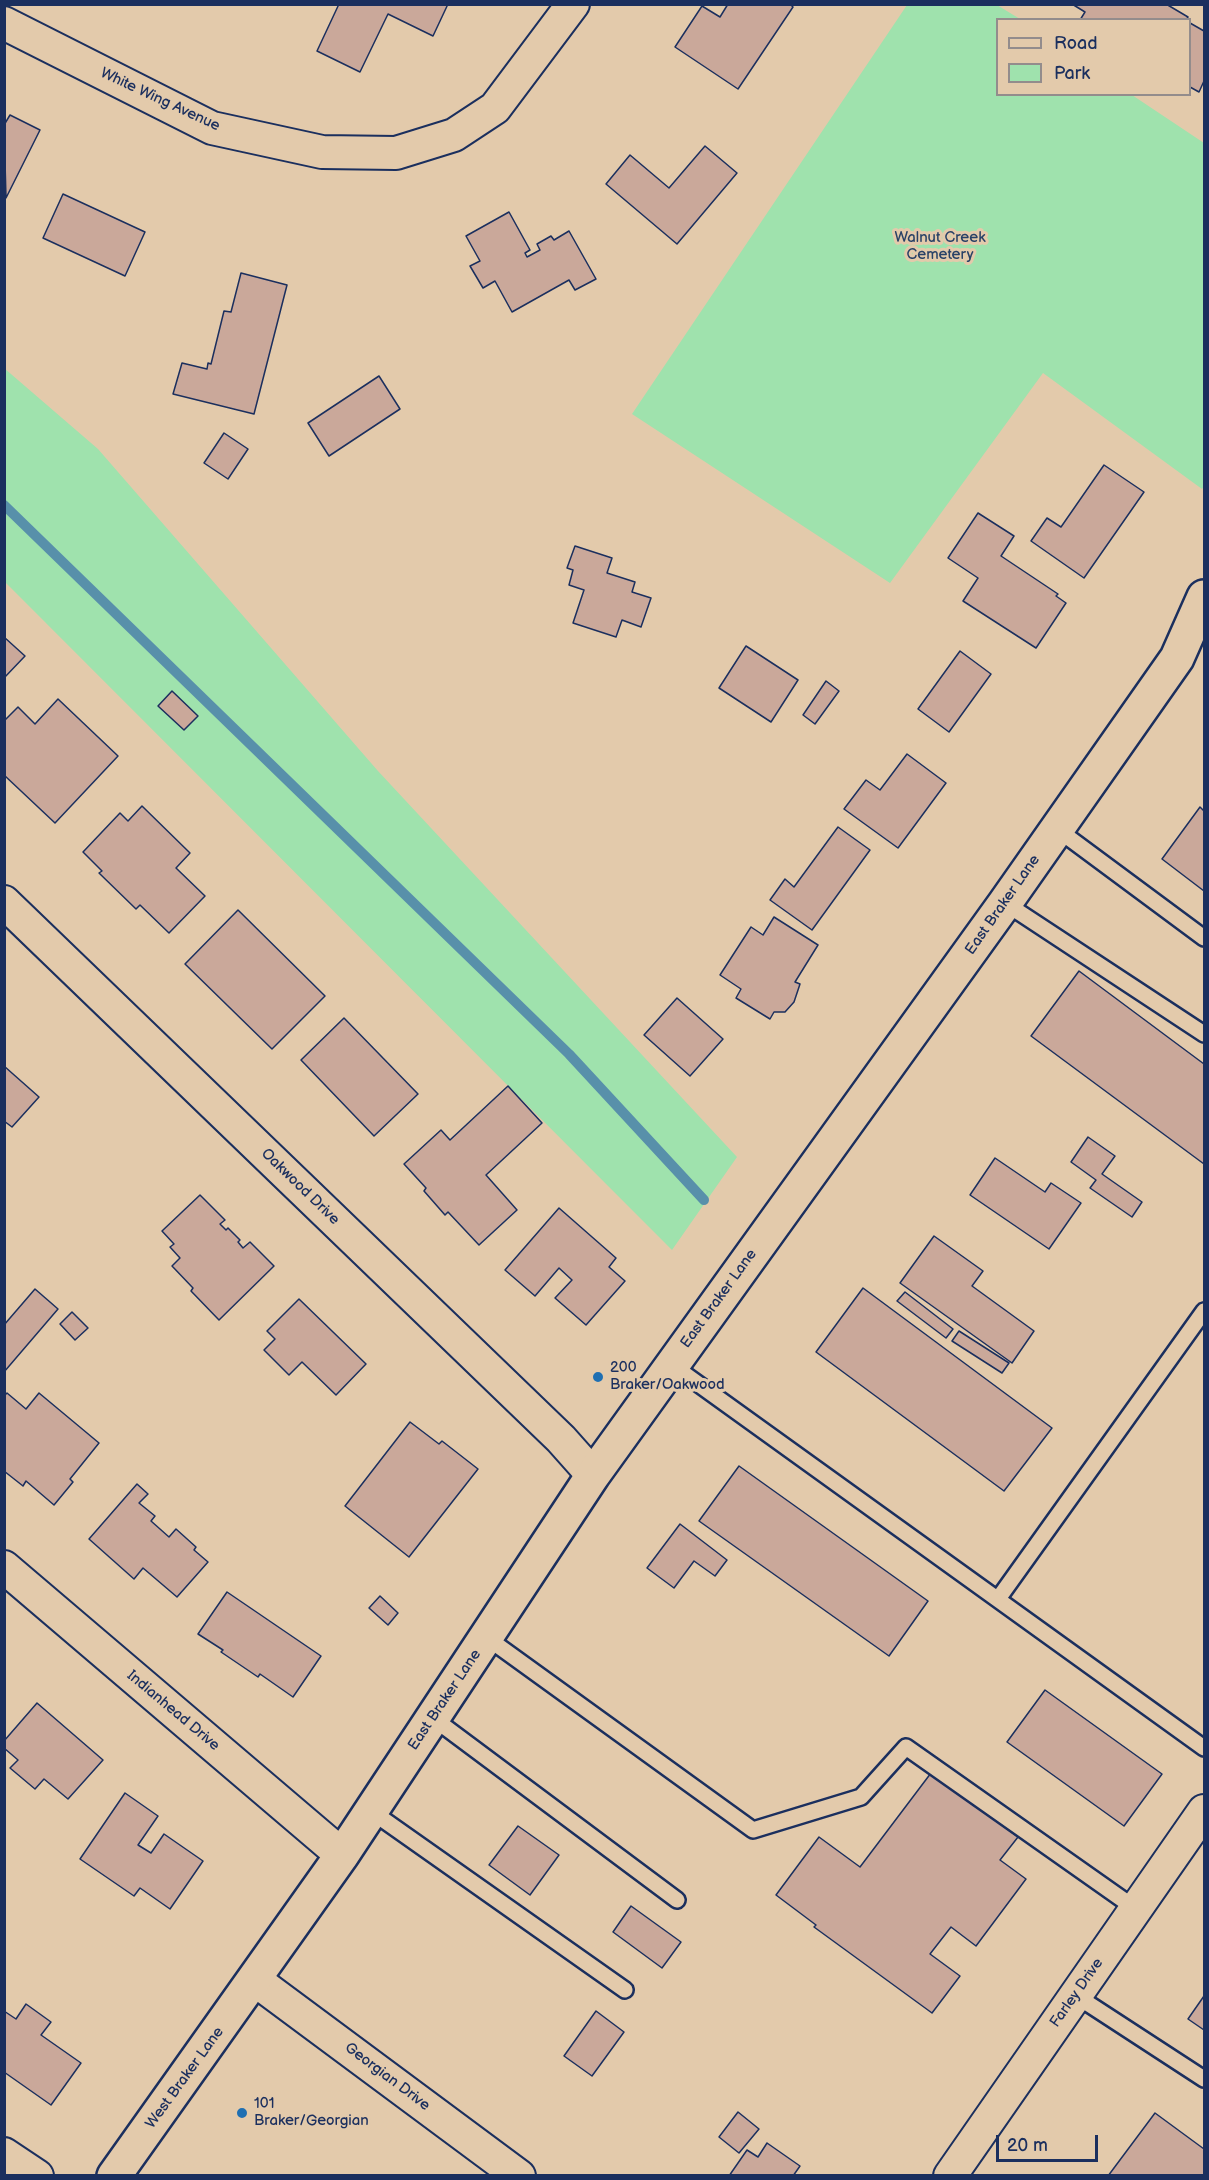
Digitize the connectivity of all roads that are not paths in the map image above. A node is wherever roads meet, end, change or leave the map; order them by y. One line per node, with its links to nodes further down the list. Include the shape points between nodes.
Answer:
1 (573, 4): 2 (street, White Wing Avenue, via 495,108 454,135 396,153 322,152 212,128)
2 (4, 23)
3 (1204, 597): 5 (main road, East Braker Lane)
4 (1204, 632): 5 (main road, East Braker Lane)
5 (1177, 657): 6 (main road, East Braker Lane)
6 (1057, 829): 8 (main road, East Braker Lane); 9 (lane)
7 (4, 902): 13 (street, Oakwood Drive, via 544,1422)
8 (1005, 903): 10 (lane); 12 (main road, East Braker Lane)
9 (1204, 938)
10 (1204, 1034)
11 (1204, 1311): 15 (lane)
12 (672, 1365): 13 (main road, East Braker Lane); 15 (lane)
13 (593, 1475): 16 (main road, East Braker Lane)
14 (4, 1567): 21 (street, Indianhead Drive)
15 (998, 1599): 18 (lane)
16 (486, 1637): 17 (main road, East Braker Lane); 23 (lane, via 753,1830 861,1797 906,1747)
17 (433, 1718): 19 (main road, East Braker Lane); 22 (lane)
18 (1204, 1748)
19 (371, 1811): 21 (main road, East Braker Lane); 25 (lane)
20 (1204, 1811): 23 (street, Farley Drive)
21 (342, 1855): 24 (main road, East Braker Lane)
22 (677, 1900)
23 (1136, 1909): 26 (street, Farley Drive)
24 (255, 1980): 30 (main road, West Braker Lane); 31 (street, Georgian Drive)
25 (625, 1990)
26 (1075, 1995): 27 (lane); 32 (street, Farley Drive)
27 (1204, 2079)
28 (4, 2154): 29 (street)
29 (37, 2175)
30 (114, 2175)
31 (519, 2175)
32 (950, 2175)

